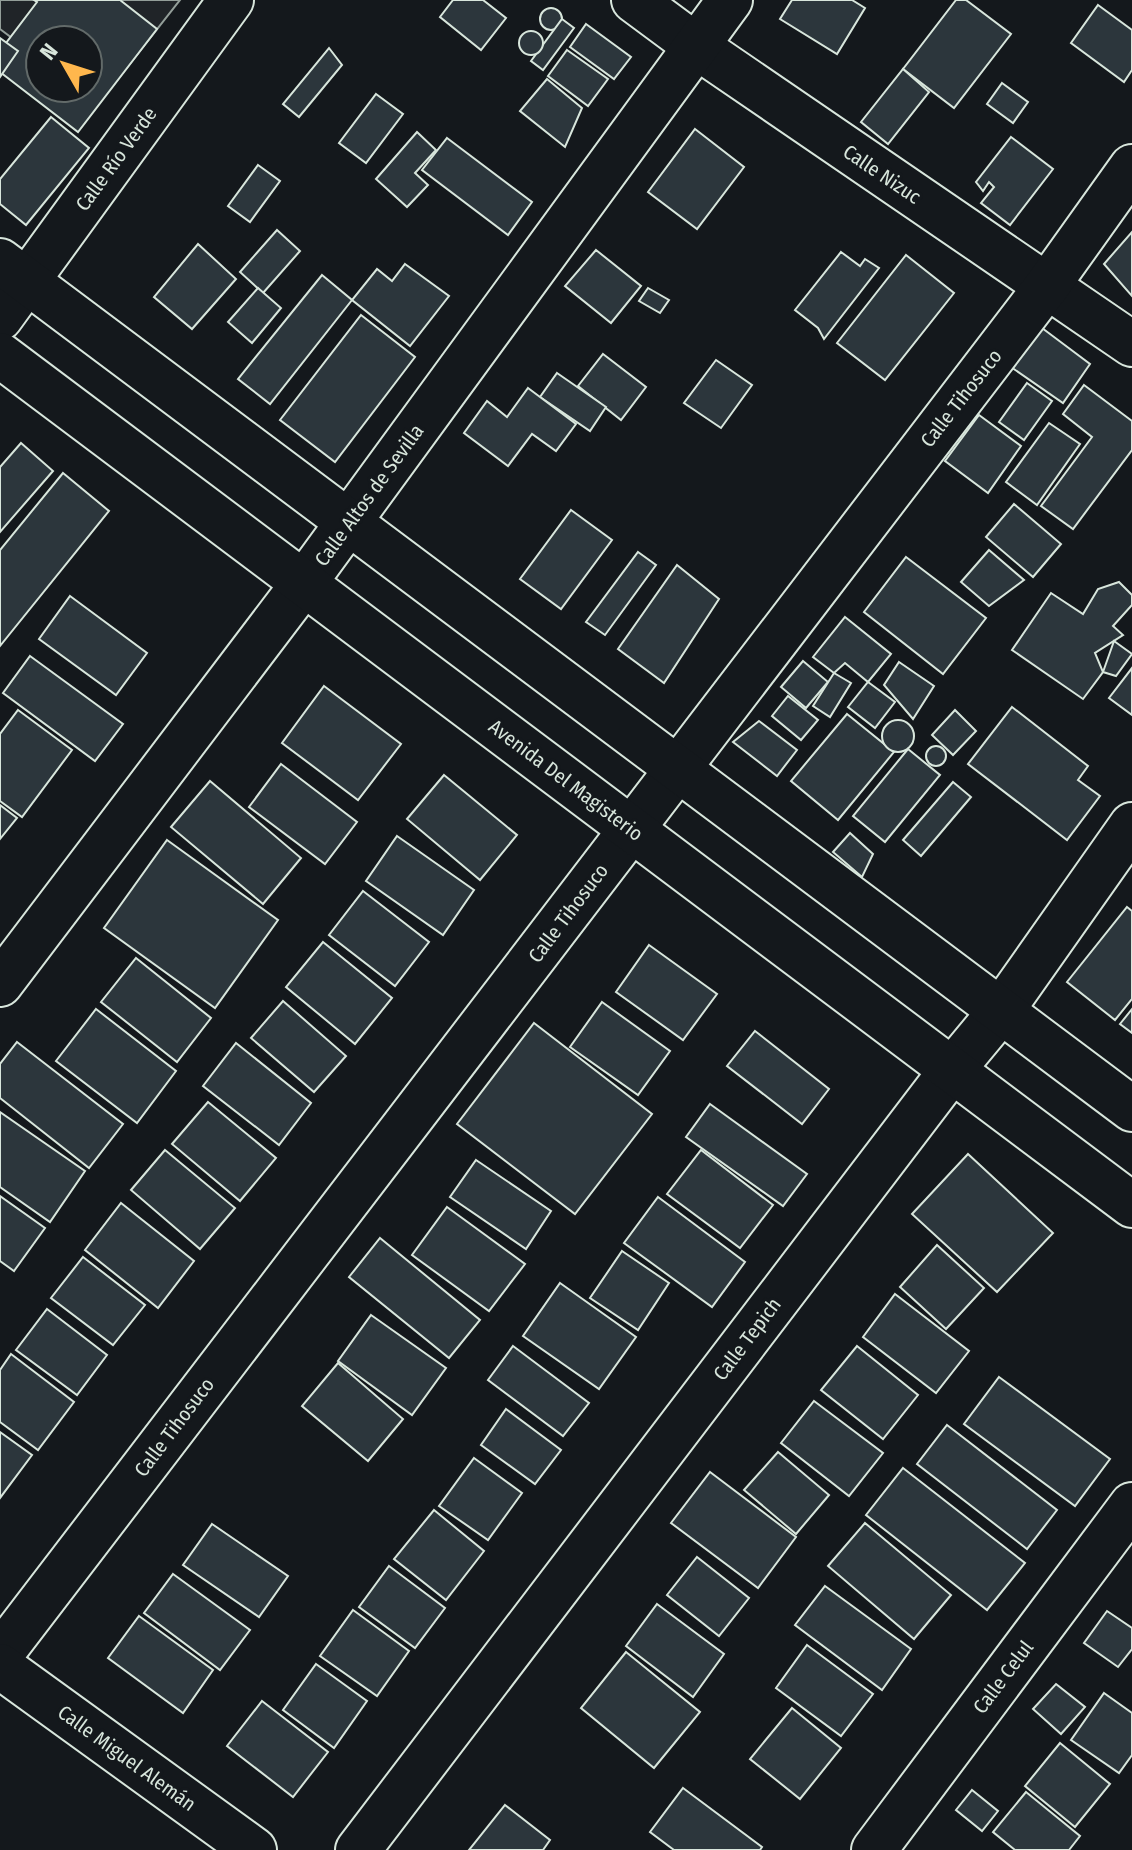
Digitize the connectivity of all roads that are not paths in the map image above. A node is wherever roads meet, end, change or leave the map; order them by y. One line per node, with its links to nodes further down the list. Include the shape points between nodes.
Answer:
1 (231, 0): 6 (street, Calle Río Verde)
2 (634, 0): 4 (street, Calle Nizuc)
3 (730, 0): 4 (street, Calle Altos de Sevilla)
4 (696, 46): 7 (street, Calle Nizuc); 11 (street, Calle Altos de Sevilla)
5 (1132, 167): 7 (street, Calle Tihosuco)
6 (14, 271): 8 (street, Calle Río Verde); 11 (street)
7 (1047, 286): 9 (street, Calle Nizuc); 13 (street, Calle Tihosuco)
8 (0, 318)
9 (1132, 344)
10 (0, 355): 12 (street, Avenida Del Magisterio)
11 (349, 522): 12 (street, Calle Altos de Sevilla); 13 (street)
12 (304, 583): 15 (street, Avenida Del Magisterio); 16 (street, Calle Altos de Sevilla)
13 (676, 767): 15 (street, Calle Tihosuco); 17 (street)
14 (1132, 825): 17 (street, Calle Tepich)
15 (632, 830): 18 (street, Avenida Del Magisterio); 22 (street, Calle Tihosuco)
16 (0, 984)
17 (1001, 1011): 18 (street, Calle Tepich); 19 (street)
18 (952, 1070): 20 (street, Avenida Del Magisterio); 25 (street, Calle Tepich)
19 (1132, 1109)
20 (1132, 1205)
21 (1132, 1505): 26 (street, Calle Celul)
22 (0, 1655)
23 (0, 1666): 24 (street, Calle Miguel Alemán)
24 (254, 1850)
25 (358, 1850)
26 (874, 1850)

